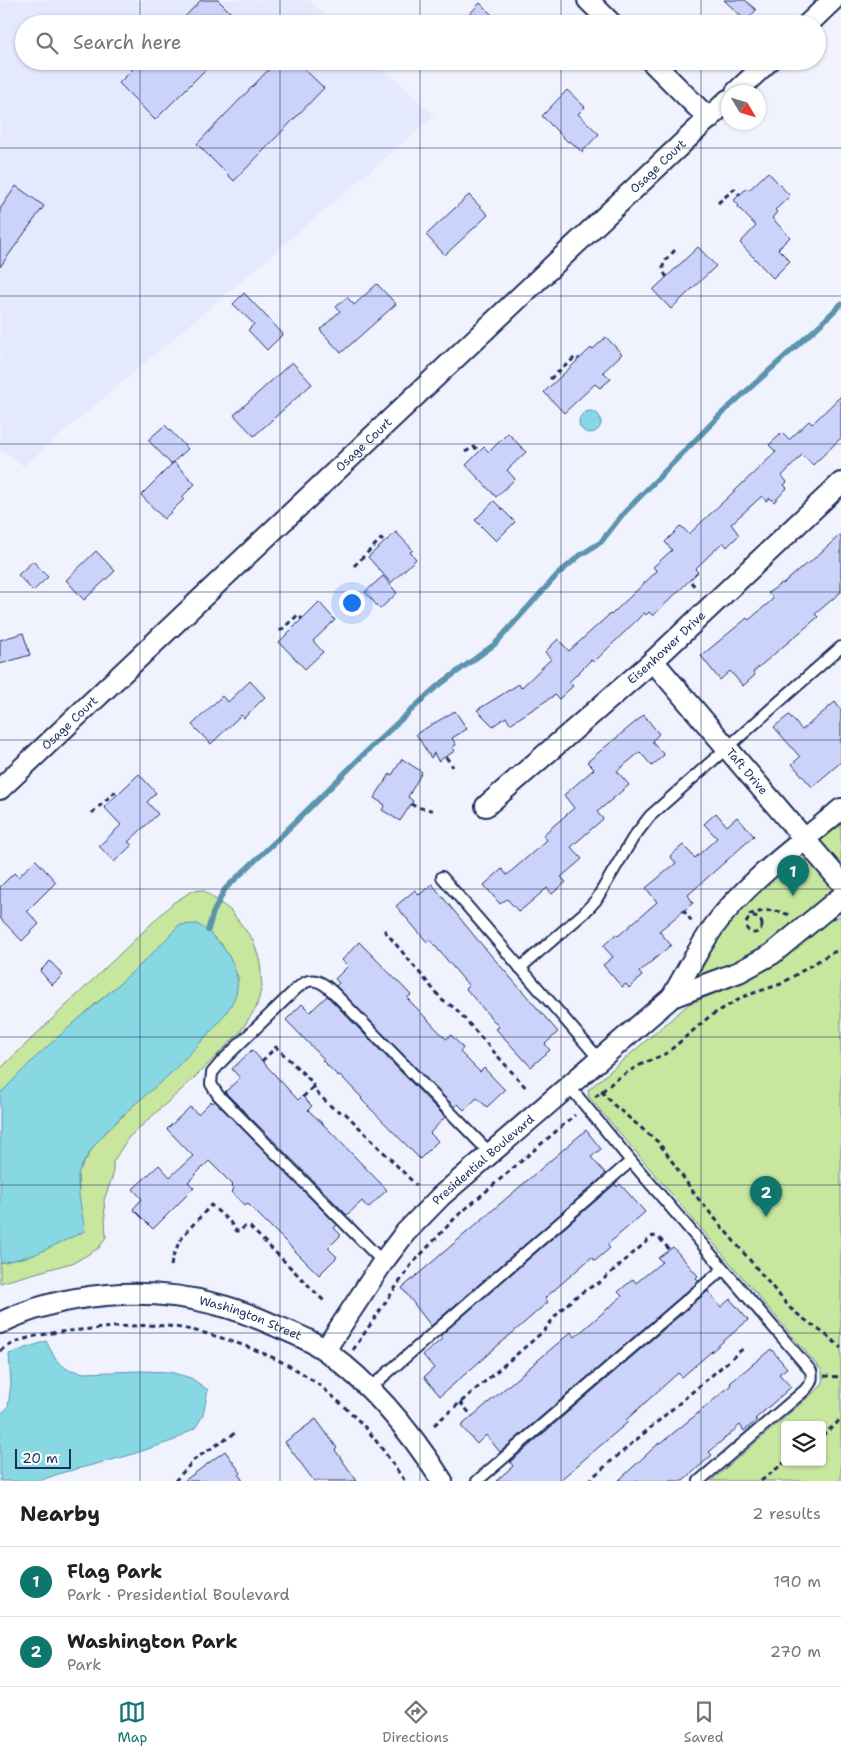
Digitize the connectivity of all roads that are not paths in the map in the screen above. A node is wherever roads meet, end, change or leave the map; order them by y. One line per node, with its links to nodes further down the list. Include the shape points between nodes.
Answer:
1 (588, 0): 3 (street)
2 (832, 0): 4 (street)
3 (603, 15)
4 (817, 15)
5 (660, 70): 9 (street)
6 (759, 70): 7 (street)
7 (743, 85)
8 (721, 107): 9 (street, Osage Court)
9 (709, 119): 14 (street, Osage Court)
10 (841, 483): 12 (street, Eisenhower Drive)
11 (841, 647): 13 (lane)
12 (653, 661): 13 (street, Taft Drive); 15 (street, Eisenhower Drive)
13 (728, 749): 17 (street, Taft Drive); 21 (lane, via 650,816 596,900)
14 (0, 789)
15 (486, 806)
16 (841, 809): 17 (street, Presidential Boulevard)
17 (804, 840): 19 (street, Taft Drive); 22 (street, Presidential Boulevard, via 760,877 715,925)
18 (442, 877): 21 (lane)
19 (841, 882)
20 (841, 897): 22 (street, Presidential Boulevard, via 772,954 739,972)
21 (520, 968): 23 (lane)
22 (672, 997): 23 (street, Presidential Boulevard)
23 (600, 1060): 24 (street, Presidential Boulevard)
24 (569, 1086): 25 (street, Presidential Boulevard); 26 (lane)
25 (491, 1154): 27 (street, Presidential Boulevard, via 441,1196 405,1233); 27 (lane, via 338,996 317,981 306,981 296,989 222,1061 212,1073 211,1084 218,1094)
26 (631, 1161): 28 (lane); 31 (lane)
27 (383, 1262): 30 (street, Presidential Boulevard)
28 (723, 1269): 33 (lane); 34 (lane, via 808,1366 812,1376 805,1390)
29 (0, 1323): 30 (street, Washington Street, via 21,1313 76,1299 136,1294 172,1296 215,1304 258,1318)
30 (324, 1350): 31 (street, Washington Street)
31 (370, 1388): 32 (street, Washington Street, via 401,1423)
32 (442, 1481)
33 (477, 1481)
34 (699, 1481)

